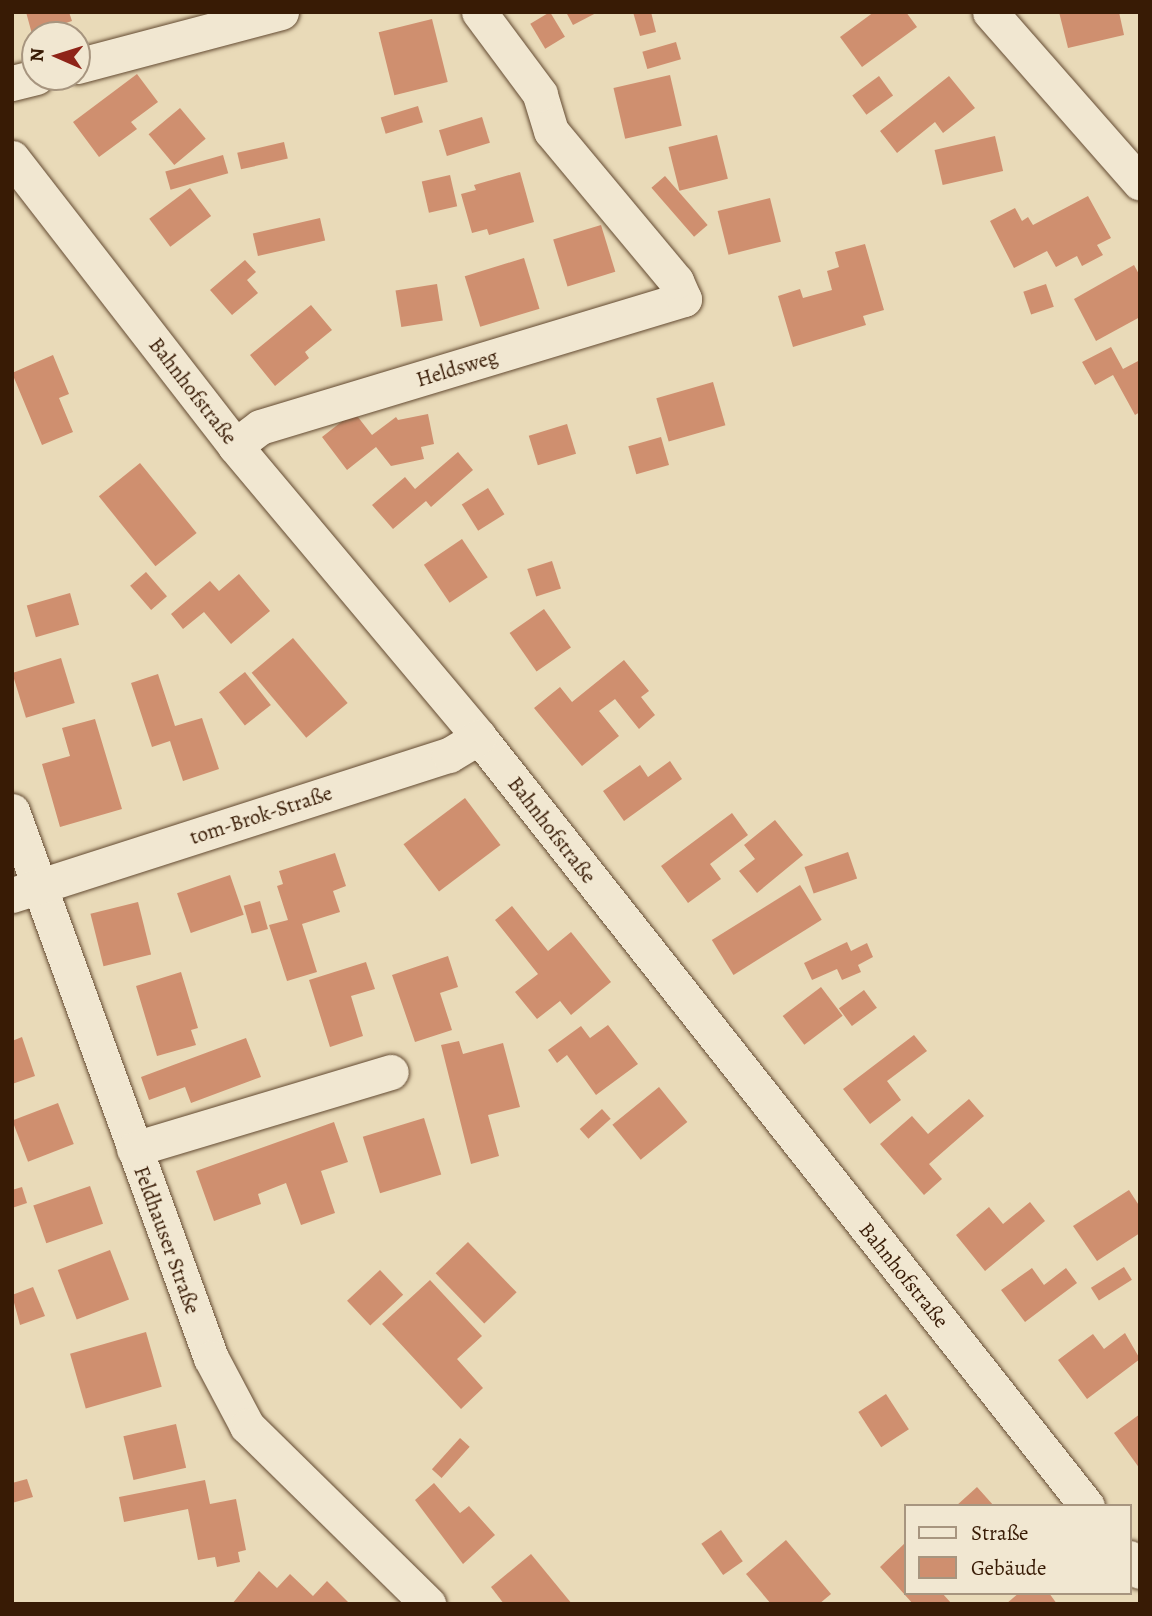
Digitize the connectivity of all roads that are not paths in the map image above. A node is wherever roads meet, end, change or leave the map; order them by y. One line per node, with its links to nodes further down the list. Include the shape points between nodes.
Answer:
1 (281, 12): 4 (street)
2 (479, 12): 7 (street, Heldsweg, via 540,94 551,131 676,281 684,299 260,427)
3 (990, 12): 6 (street)
4 (91, 62)
5 (12, 158): 7 (street, Bahnhofstraße)
6 (1140, 183)
7 (235, 446): 8 (street, Bahnhofstraße)
8 (479, 737): 10 (street, tom-Brok-Straße, via 449,755); 13 (street, Bahnhofstraße)
9 (12, 811): 10 (street, Feldhauser Straße)
10 (26, 890): 12 (street, Feldhauser Straße)
11 (391, 1072): 12 (street)
12 (134, 1149): 14 (street, Feldhauser Straße, via 211,1358 247,1426)
13 (1085, 1504)
14 (428, 1604)

